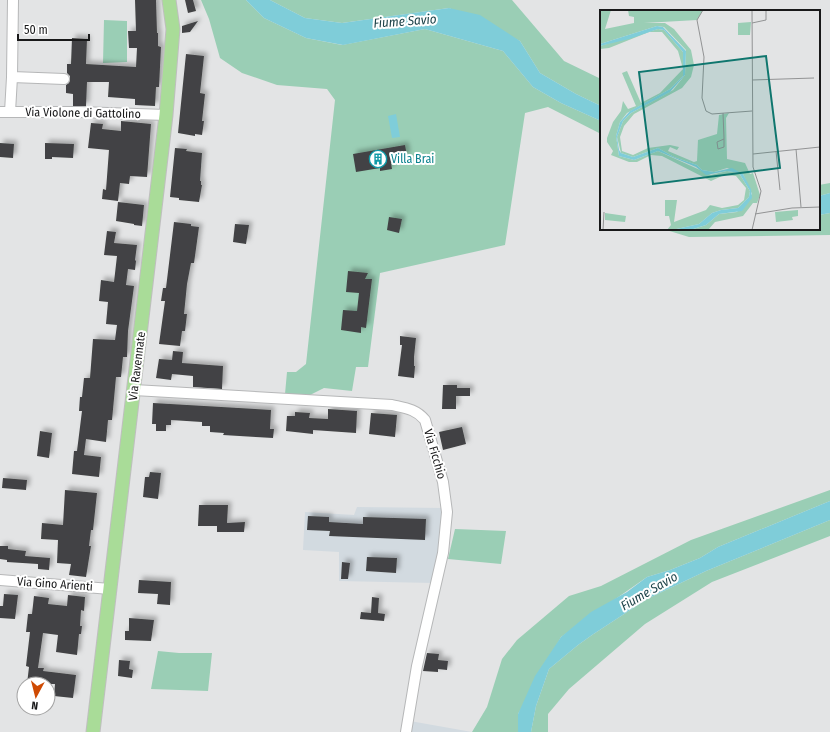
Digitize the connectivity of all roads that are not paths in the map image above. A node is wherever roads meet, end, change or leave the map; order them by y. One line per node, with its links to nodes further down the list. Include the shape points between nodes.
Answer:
1 (13, 0): 3 (street)
2 (169, 0): 6 (main road, Via Ravennate, via 173,29)
3 (12, 77): 4 (street); 5 (street)
4 (64, 79)
5 (5, 112): 6 (street, Via Violone di Gattolino)
6 (166, 115): 7 (main road, Via Ravennate)
7 (134, 390): 9 (main road, Via Ravennate); 11 (street, Via Ficchio, via 392,405 411,409 425,420 443,482 447,512 443,553 417,666)
8 (0, 580): 9 (street, Via Gino Arienti)
9 (110, 589): 10 (main road, Via Ravennate)
10 (93, 732)
11 (406, 732)

